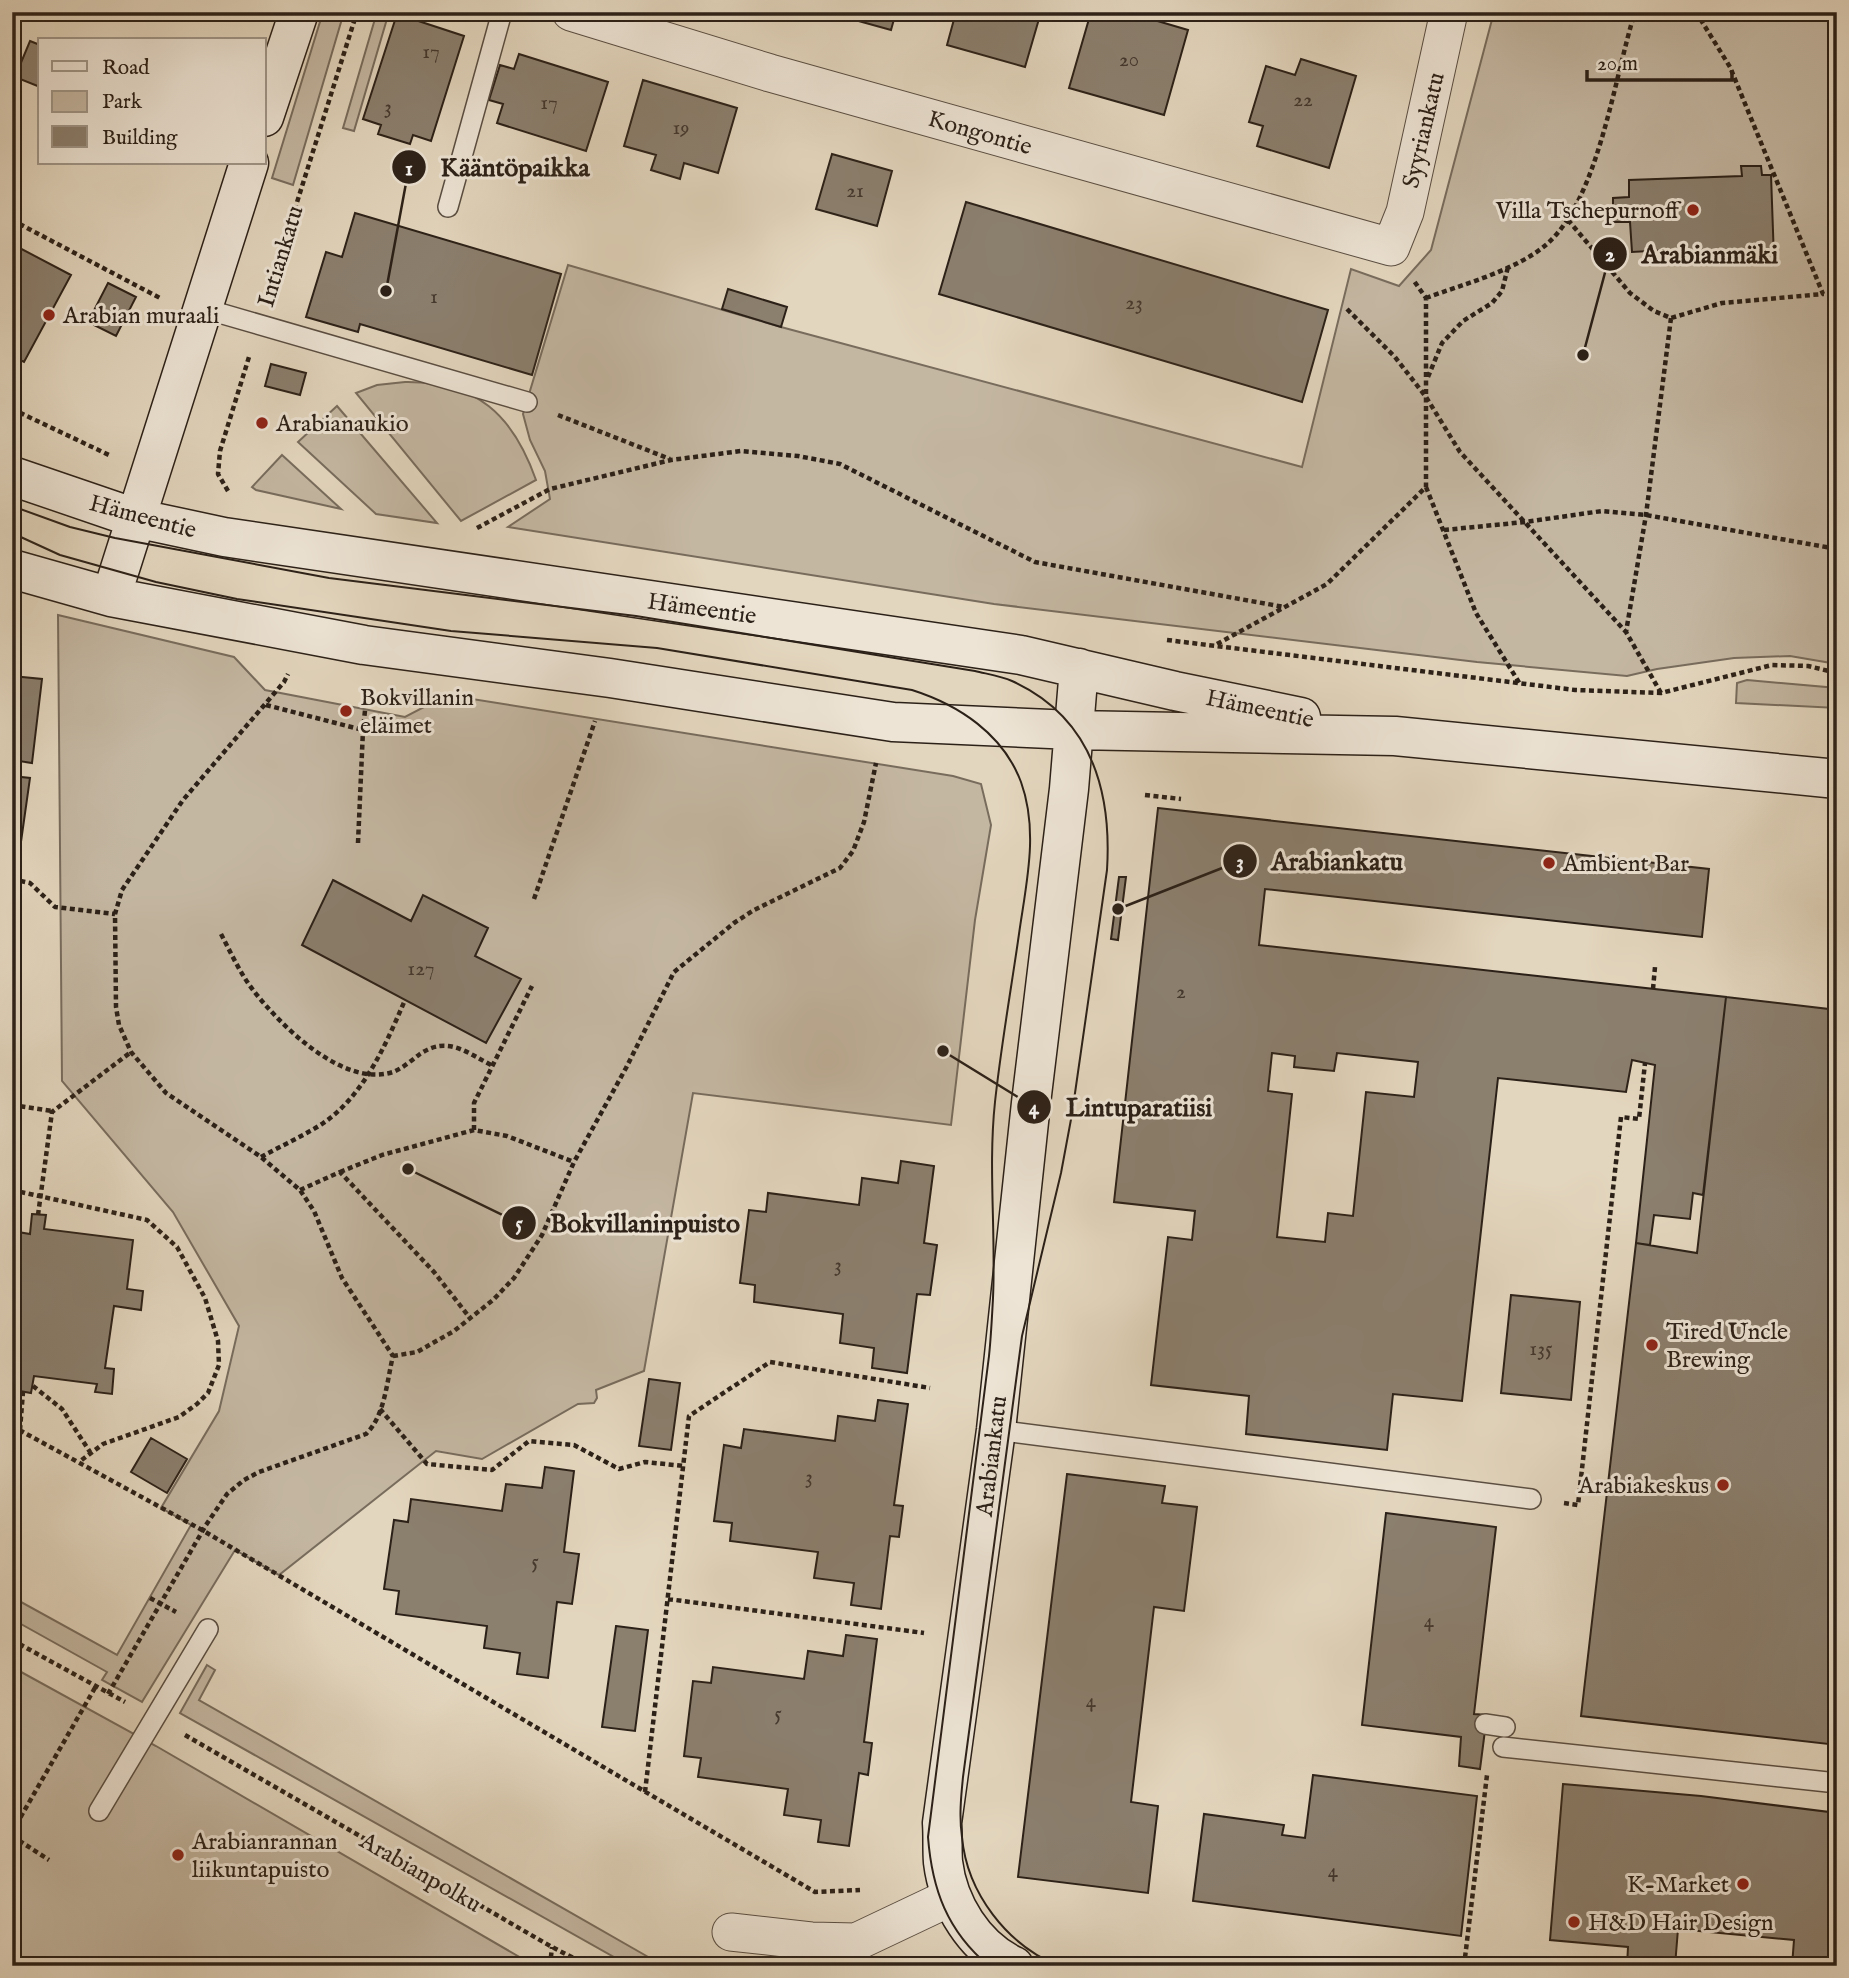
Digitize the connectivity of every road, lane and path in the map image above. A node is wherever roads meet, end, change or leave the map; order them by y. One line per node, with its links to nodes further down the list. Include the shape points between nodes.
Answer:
1 (299, 12): 8 (main road)
2 (357, 12): 22 (path, Intiankatu)
3 (502, 12): 10 (lane)
4 (571, 12): 13 (street, Kongontie, via 770,73)
5 (1449, 12): 13 (street, Syyriankatu, via 1405,212)
6 (1635, 12): 12 (path, via 1588,179)
7 (1696, 12): 15 (path, via 1730,66)
8 (266, 111)
9 (249, 164): 19 (main road)
10 (448, 207)
11 (12, 220): 18 (path)
12 (1568, 220): 14 (path, via 1546,246); 21 (path, via 1630,293)
13 (1391, 247): 17 (path)
14 (1508, 267): 17 (path); 23 (path, via 1502,291 1492,303 1463,321 1442,343)
15 (1823, 294): 16 (path); 21 (path, via 1723,303)
16 (1837, 294)
17 (1426, 298): 23 (path)
18 (162, 299)
19 (202, 308): 22 (lane); 31 (main road)
20 (1347, 309): 24 (path, via 1395,357)
21 (1671, 318): 30 (path)
22 (259, 325): 25 (lane); 29 (path, Intiankatu, via 220,451 218,474)
23 (1426, 381): 24 (path)
24 (1426, 397): 28 (path); 32 (path, via 1460,452)
25 (527, 402): 26 (path)
26 (671, 460): 34 (path, via 550,489); 38 (path, via 741,451 839,464 1035,562)
27 (12, 476): 31 (main road, Hämeentie)
28 (1426, 487): 33 (path); 38 (path, via 1327,584)
29 (232, 498)
30 (1646, 515): 32 (path, via 1602,511); 35 (path); 39 (path)
31 (135, 518): 37 (main road); 41 (main road, Hämeentie, via 224,537 1021,655)
32 (1525, 522): 33 (path); 39 (path)
33 (1444, 530): 43 (path, via 1476,613)
34 (472, 531)
35 (1837, 549)
36 (12, 569): 37 (main road, Hämeentie)
37 (111, 597): 49 (main road, Hämeentie, via 364,645 893,722)
38 (1284, 607): 40 (path)
39 (1626, 632): 44 (path)
40 (1216, 645)
41 (1079, 668): 49 (main road, Arabiankatu); 50 (main road, Hämeentie)
42 (368, 681): 48 (path)
43 (1520, 684)
44 (1661, 694)
45 (273, 695): 46 (path)
46 (265, 705): 48 (path); 58 (path, via 183,800 122,890)
47 (596, 719): 57 (path)
48 (363, 730): 55 (path)
49 (1073, 730): 50 (main road, Hämeentie); 86 (main road, Arabiankatu)
50 (1395, 736): 52 (main road, Hämeentie)
51 (877, 760): 72 (path, via 853,851 840,868 734,923 674,972)
52 (1837, 779)
53 (1144, 795): 54 (path)
54 (1181, 799)
55 (358, 843)
56 (12, 879): 58 (path, via 30,883 55,907)
57 (534, 899)
58 (115, 914): 64 (path, via 116,1007)
59 (221, 934): 67 (path, via 251,988 303,1042 338,1065)
60 (1655, 967): 62 (path)
61 (532, 986): 66 (path)
62 (1653, 989)
63 (405, 1000): 67 (path)
64 (131, 1052): 69 (path); 71 (path, via 166,1093)
65 (1646, 1063): 90 (path, via 1639,1119 1621,1116 1578,1505)
66 (493, 1066): 67 (path, via 451,1045 436,1045 393,1072); 70 (path, via 474,1103)
67 (369, 1074): 71 (path, via 324,1123)
68 (12, 1105): 69 (path)
69 (53, 1111): 76 (path)
70 (474, 1130): 72 (path, via 507,1136); 73 (path, via 382,1155)
71 (261, 1157): 75 (path)
72 (574, 1162): 78 (path, via 542,1235 521,1267)
73 (340, 1172): 75 (path); 78 (path, via 434,1272)
74 (12, 1189): 76 (path)
75 (300, 1190): 79 (path, via 314,1211 342,1278)
76 (40, 1196): 77 (path); 87 (path, via 147,1220 177,1247 205,1298 218,1341 219,1366 208,1393 197,1404 179,1417)
77 (38, 1215)
78 (470, 1318): 79 (path, via 417,1352)
79 (393, 1356): 83 (path)
80 (33, 1386): 87 (path, via 62,1409)
81 (930, 1388): 89 (path, via 770,1362 689,1416)
82 (23, 1392): 85 (path)
83 (380, 1409): 89 (path, via 427,1464 492,1471 529,1441 574,1445 619,1469 645,1462); 91 (path, via 372,1427 357,1438 243,1480)
84 (12, 1426): 85 (path)
85 (20, 1430): 88 (path)
86 (996, 1430): 90 (lane); 112 (main road, Arabiankatu, via 942,1823 943,1861)
87 (90, 1452): 88 (path)
88 (79, 1462): 91 (path)
89 (684, 1466): 93 (path)
90 (1531, 1499)
91 (202, 1530): 94 (path); 107 (path)
92 (150, 1598): 94 (path)
93 (668, 1599): 97 (path); 107 (path)
94 (160, 1604): 95 (path); 100 (path)
95 (182, 1615)
96 (208, 1629): 101 (lane)
97 (898, 1629)
98 (12, 1640): 99 (path)
99 (96, 1686): 100 (path, Arabianpolku); 109 (path)
100 (108, 1694): 101 (path, Arabianpolku)
101 (154, 1718): 108 (lane); 114 (path, Arabianpolku)
102 (1485, 1724): 103 (lane)
103 (1506, 1727)
104 (1503, 1747): 106 (lane)
105 (1488, 1764): 119 (path)
106 (1837, 1783)
107 (645, 1792): 111 (path, via 815,1892)
108 (99, 1811)
109 (12, 1834): 110 (path)
110 (50, 1860)
111 (864, 1889)
112 (951, 1897): 115 (street); 118 (main road, Arabiankatu, via 989,1951)
113 (731, 1932): 115 (street, via 811,1941)
114 (552, 1947): 116 (path); 117 (path, Arabianpolku)
115 (854, 1954)
116 (550, 1966)
117 (589, 1966)
118 (1014, 1966)
119 (1464, 1966)

